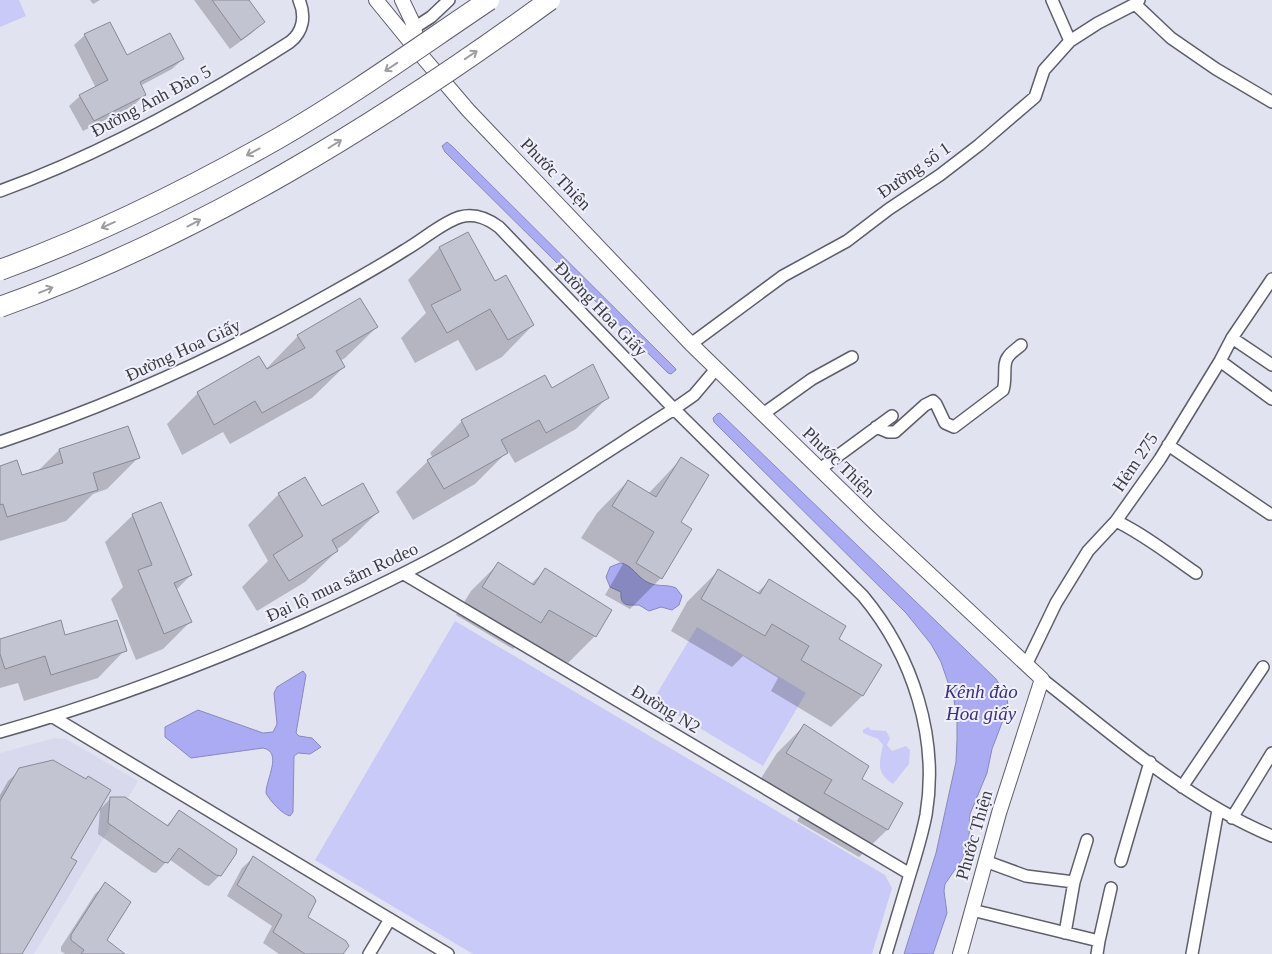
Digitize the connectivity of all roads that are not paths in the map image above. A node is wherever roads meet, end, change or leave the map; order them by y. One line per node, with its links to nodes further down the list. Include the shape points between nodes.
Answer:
1 (299, 0): 13 (street, Đường Anh Đào 5, via 303,22 290,42 172,112 84,156)
2 (376, 0): 11 (street, Phước Thiện)
3 (402, 0): 9 (street, Phước Thiện)
4 (449, 0): 9 (street)
5 (489, 0): 14 (highway, one-way to 14, bridge, via 381,74 277,139 157,203)
6 (550, 0): 16 (highway, one-way to 6, bridge, via 45,291 174,234 296,168 401,103)
7 (1052, 0): 10 (street)
8 (1137, 2): 10 (street, Đường số 1); 12 (street, via 1171,38)
9 (414, 28): 11 (street, Phước Thiện)
10 (1070, 41): 18 (street, Đường số 1, via 1044,70 1035,97 979,144 847,241 783,276)
11 (421, 55): 18 (street, Phước Thiện, via 468,110)
12 (1272, 102)
13 (0, 191)
14 (0, 270)
15 (1272, 278): 17 (street, Hẻm 275)
16 (0, 307)
17 (1232, 338): 21 (street, Hẻm 275); 22 (street)
18 (691, 344): 23 (street, Phước Thiện)
19 (1021, 345): 28 (street, via 1005,362 1003,390 954,427 945,423 932,401 895,432)
20 (852, 357): 26 (street)
21 (1220, 361): 24 (street); 30 (street, Hẻm 275)
22 (1272, 365)
23 (716, 369): 25 (street, Đại lộ mua sắm Rodeo, via 694,395); 26 (street, Phước Thiện)
24 (1272, 400)
25 (674, 409): 29 (street, Đường Hoa Giấy, via 499,227 484,218 469,216 447,223 367,274 206,360 77,415); 35 (street, Đại lộ mua sắm Rodeo, via 517,509); 50 (street, Đường Hoa Giấy, via 863,596 898,648 918,698 928,755 926,816)
26 (763, 414): 31 (street, Phước Thiện)
27 (892, 416): 28 (street)
28 (876, 428): 31 (street)
29 (0, 442)
30 (1168, 445): 32 (street); 33 (street, Hẻm 275)
31 (820, 469): 36 (street, Phước Thiện)
32 (1270, 514)
33 (1116, 521): 34 (street, via 1132,528); 36 (street, Hẻm 275, via 1088,551 1056,603)
34 (1196, 573)
35 (404, 574): 39 (street, Đại lộ mua sắm Rodeo, via 211,661); 50 (street, Đường N2)
36 (1027, 663): 38 (street, Phước Thiện)
37 (1264, 667): 43 (street)
38 (1042, 679): 42 (street); 48 (street, Phước Thiện)
39 (53, 717): 40 (street, Đại lộ mua sắm Rodeo); 54 (street)
40 (0, 732)
41 (1272, 753): 45 (street)
42 (1150, 762): 43 (street); 49 (street)
43 (1182, 787): 44 (street)
44 (1218, 810): 45 (street); 62 (street)
45 (1232, 818): 46 (street)
46 (1272, 836)
47 (1087, 840): 51 (street)
48 (985, 861): 51 (street, via 1026,876); 53 (street, Phước Thiện)
49 (1121, 862)
50 (910, 874): 59 (street, Đường Hoa Giấy)
51 (1074, 882): 55 (street)
52 (1111, 888): 56 (street)
53 (972, 910): 55 (street); 60 (street, Phước Thiện)
54 (390, 919): 57 (street); 58 (street)
55 (1065, 933): 56 (street)
56 (1099, 941): 61 (street)
57 (369, 954)
58 (448, 954)
59 (886, 954)
60 (960, 954)
61 (1097, 954)
62 (1192, 954)

